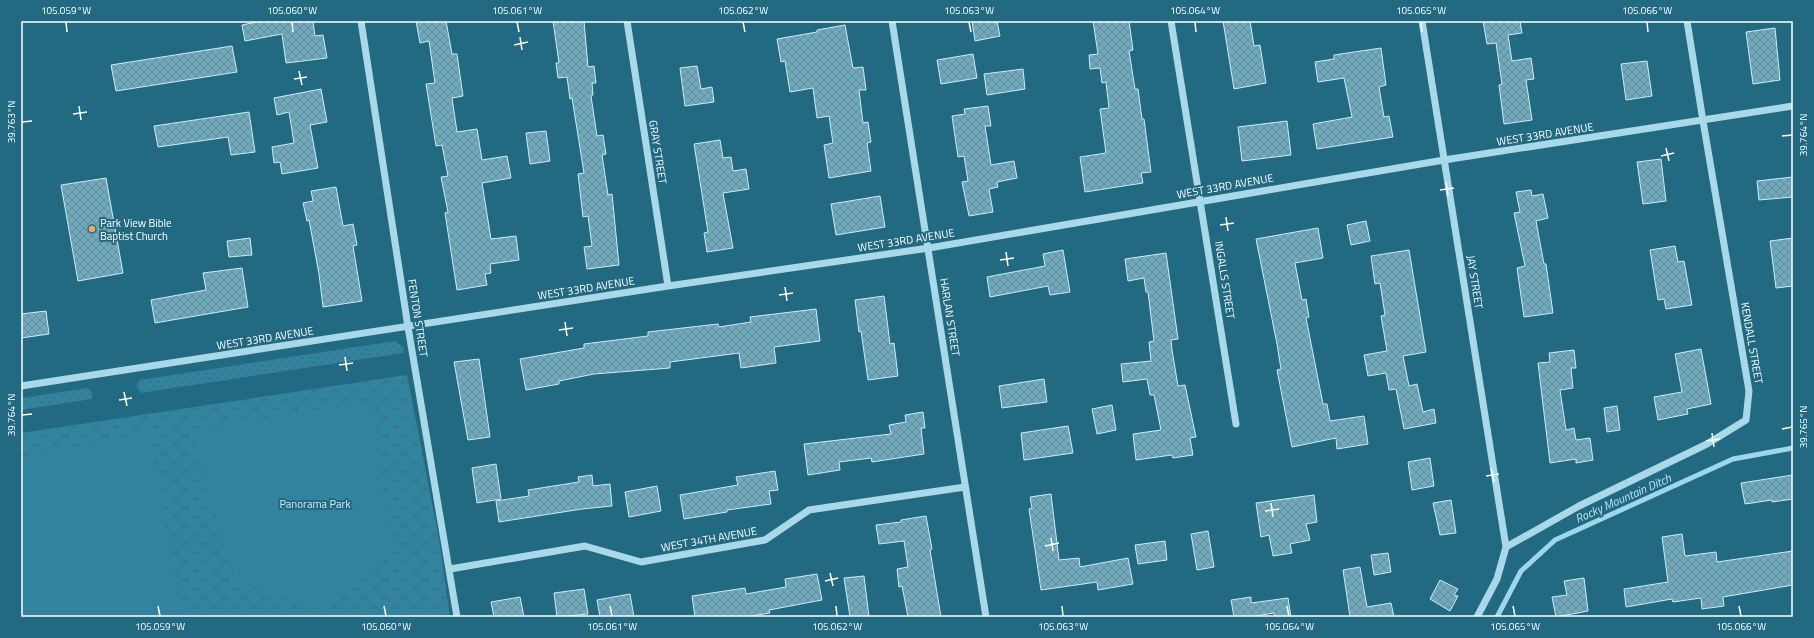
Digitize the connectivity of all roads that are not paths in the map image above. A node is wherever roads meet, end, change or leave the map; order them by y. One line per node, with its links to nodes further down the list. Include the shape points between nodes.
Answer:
1 (361, 21): 13 (street, FENTON STREET)
2 (627, 21): 12 (street, GRAY STREET)
3 (892, 21): 11 (street, HARLAN STREET)
4 (1171, 21): 10 (street, INGALLS STREET)
5 (1422, 21): 9 (street, JAY STREET)
6 (1687, 21): 8 (street, KENDALL STREET)
7 (1793, 106): 8 (street, WEST 33RD AVENUE)
8 (1703, 121): 9 (street, WEST 33RD AVENUE); 17 (street, KENDALL STREET, via 1749,391 1746,420 1707,444 1579,506)
9 (1444, 160): 10 (street, WEST 33RD AVENUE); 17 (street, JAY STREET)
10 (1201, 201): 11 (street, WEST 33RD AVENUE); 15 (street, INGALLS STREET)
11 (929, 248): 12 (street, WEST 33RD AVENUE); 16 (street, HARLAN STREET)
12 (668, 286): 13 (street, WEST 33RD AVENUE)
13 (408, 327): 14 (street, WEST 33RD AVENUE); 18 (street, FENTON STREET)
14 (21, 386)
15 (1236, 424)
16 (965, 487): 18 (street, WEST 34TH AVENUE, via 809,510 765,540 641,562 585,546); 20 (street, HARLAN STREET)
17 (1506, 547): 21 (street, via 1497,579)
18 (450, 569): 19 (street, FENTON STREET)
19 (457, 617)
20 (986, 617)
21 (1477, 617)

